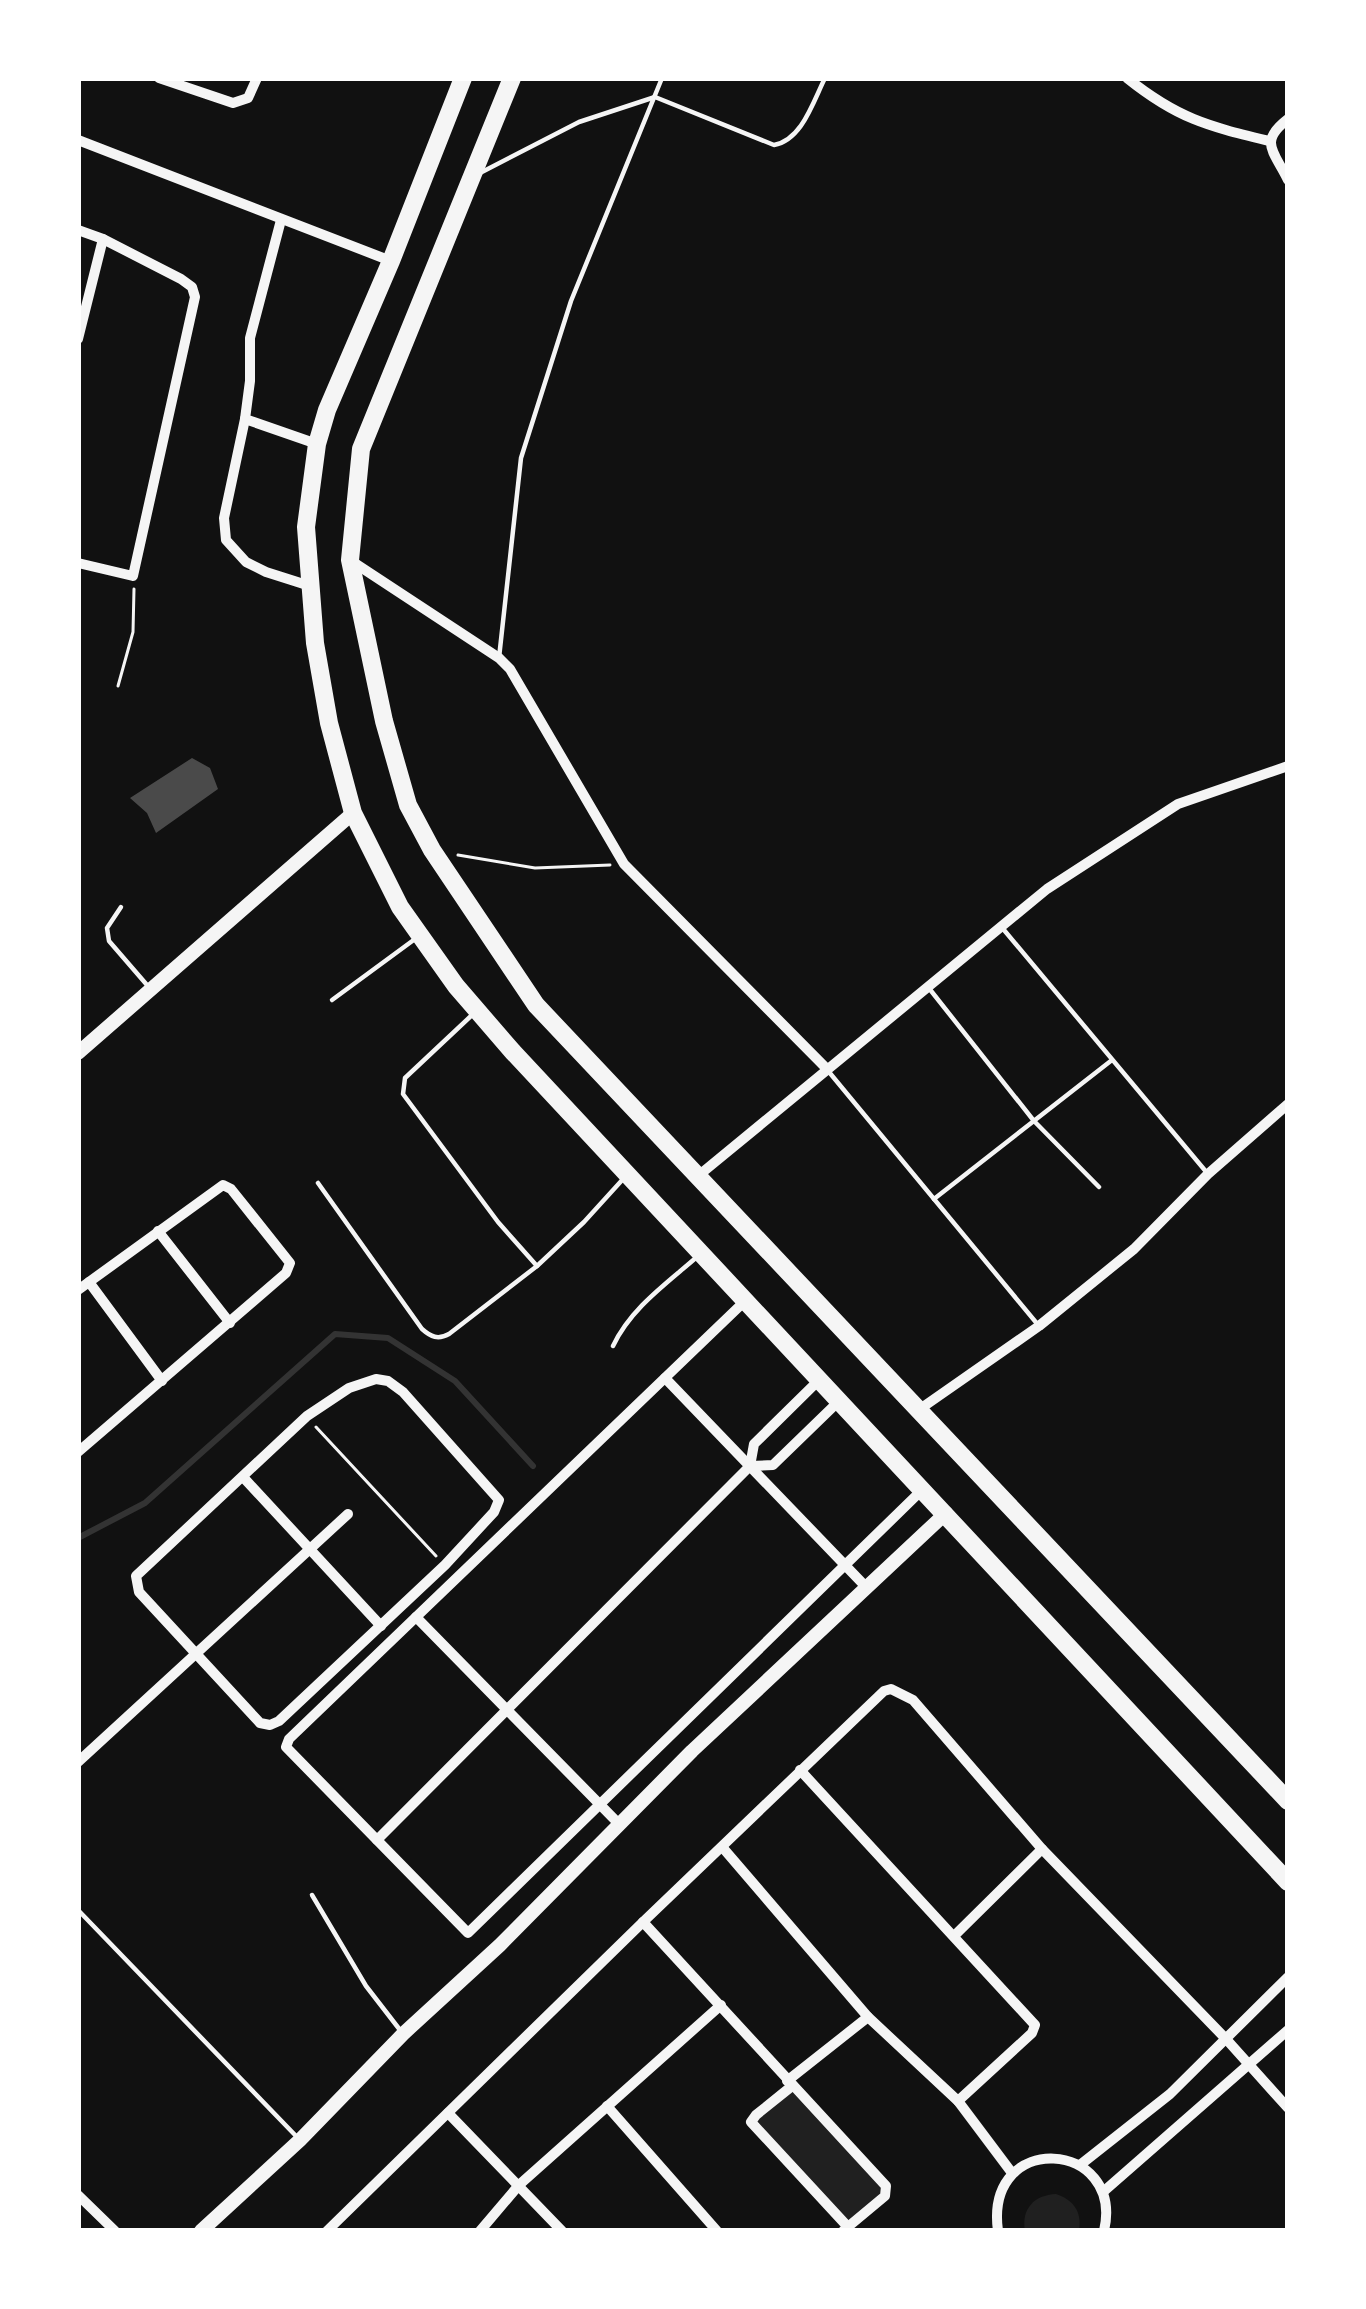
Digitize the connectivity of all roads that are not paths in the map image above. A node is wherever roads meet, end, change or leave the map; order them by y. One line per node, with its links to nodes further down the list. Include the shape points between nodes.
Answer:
1 (159, 78): 2 (street, via 233,103 248,98)
2 (257, 78)
3 (463, 78): 19 (highway)
4 (512, 78): 14 (highway)
5 (653, 78): 9 (lane)
6 (662, 78): 9 (lane)
7 (825, 78): 10 (lane, via 797,131 774,145)
8 (1127, 78): 13 (street, via 1198,123)
9 (658, 87): 10 (lane)
10 (655, 97): 14 (lane, via 579,122); 26 (lane, via 572,301 521,458)
11 (1288, 119): 13 (street)
12 (78, 140): 16 (street)
13 (1270, 141): 15 (street)
14 (472, 178): 23 (highway, via 361,449)
15 (1288, 179)
16 (281, 220): 19 (street); 21 (street, via 250,338)
17 (78, 230): 18 (street)
18 (103, 239): 20 (street); 24 (street, via 181,279 195,297 133,576)
19 (391, 261): 22 (highway)
20 (78, 339)
21 (245, 419): 22 (street); 25 (street, via 226,539 246,562)
22 (317, 444): 25 (highway, via 306,527)
23 (350, 560): 26 (street); 43 (highway, via 408,806 432,850 536,1005)
24 (78, 563)
25 (310, 586): 28 (highway, via 328,723)
26 (499, 658): 38 (street, via 624,864)
27 (1287, 768): 30 (street, via 1178,804)
28 (352, 813): 31 (highway); 33 (street)
29 (121, 907): 33 (lane, via 106,928 110,941)
30 (1001, 926): 32 (street); 37 (lane)
31 (420, 936): 34 (lane); 35 (highway)
32 (928, 987): 38 (street); 40 (lane)
33 (151, 989): 36 (street)
34 (332, 1000)
35 (477, 1010): 41 (highway); 49 (lane, via 402,1088)
36 (78, 1053)
37 (1112, 1060): 40 (lane); 42 (lane)
38 (827, 1069): 43 (street); 46 (lane)
39 (1288, 1104): 42 (street)
40 (1034, 1121): 45 (lane); 46 (lane)
41 (627, 1174): 48 (highway); 49 (lane)
42 (1208, 1174): 53 (street)
43 (698, 1176): 59 (highway)
44 (318, 1184): 49 (lane, via 433,1337 448,1334)
45 (1099, 1187)
46 (934, 1199): 53 (lane)
47 (158, 1231): 50 (street); 52 (street); 52 (street, via 223,1185 289,1259 286,1273)
48 (702, 1253): 51 (highway); 54 (lane, via 638,1308)
49 (536, 1266)
50 (83, 1286): 57 (street)
51 (746, 1300): 55 (street); 56 (highway)
52 (230, 1323): 57 (street)
53 (1040, 1326): 59 (street)
54 (613, 1346)
55 (665, 1378): 61 (street); 69 (street)
56 (820, 1378): 58 (highway); 61 (street, via 754,1444)
57 (161, 1381): 60 (street)
58 (840, 1400): 61 (street, via 773,1465); 63 (highway)
59 (920, 1409): 75 (highway)
60 (78, 1452)
61 (750, 1466): 67 (street); 72 (street)
62 (243, 1477): 66 (street); 70 (street, via 349,1388 376,1379 403,1392 499,1500); 71 (street, via 136,1576 139,1592)
63 (923, 1489): 65 (highway); 67 (street)
64 (348, 1514): 66 (street)
65 (946, 1514): 68 (street); 81 (highway)
66 (309, 1549): 70 (street); 71 (street)
67 (845, 1565): 68 (street); 76 (street)
68 (867, 1588): 77 (street)
69 (416, 1617): 72 (street); 78 (street, via 286,1747)
70 (381, 1626): 71 (street, via 273,1725 260,1723)
71 (195, 1654): 73 (street)
72 (506, 1709): 76 (street); 78 (street)
73 (78, 1762)
74 (800, 1770): 79 (street); 80 (street, via 884,1690 899,1691); 85 (street)
75 (1288, 1802)
76 (600, 1804): 77 (street); 78 (street, via 468,1933)
77 (620, 1824): 90 (street)
78 (376, 1840)
79 (723, 1848): 84 (street); 88 (street)
80 (1042, 1849): 85 (street); 91 (street)
81 (1288, 1882)
82 (312, 1894): 90 (lane)
83 (78, 1910): 98 (lane)
84 (643, 1922): 87 (street); 97 (street)
85 (955, 1935): 94 (street, via 1035,2028)
86 (1288, 1977): 91 (street)
87 (721, 2005): 93 (street); 95 (street)
88 (868, 2017): 93 (street); 94 (street)
89 (1288, 2030): 92 (street)
90 (404, 2034): 98 (street)
91 (1227, 2040): 92 (street); 99 (street)
92 (1249, 2064): 96 (street); 102 (street)
93 (789, 2083): 104 (street, via 751,2122); 104 (street, via 886,2186 885,2196)
94 (958, 2101): 100 (street)
95 (607, 2107): 101 (street); 110 (street)
96 (1288, 2108)
97 (448, 2113): 101 (street); 107 (street)
98 (300, 2140): 106 (street)
99 (1080, 2165): 100 (street, via 1045,2158); 102 (street)
100 (1012, 2173): 111 (street, via 995,2210)
101 (518, 2185): 108 (street); 109 (street)
102 (1103, 2192): 112 (street)
103 (78, 2194): 105 (street)
104 (846, 2229)
105 (115, 2231)
106 (201, 2231)
107 (327, 2231)
108 (479, 2231)
109 (562, 2231)
110 (717, 2231)
111 (998, 2231)
112 (1105, 2231)

